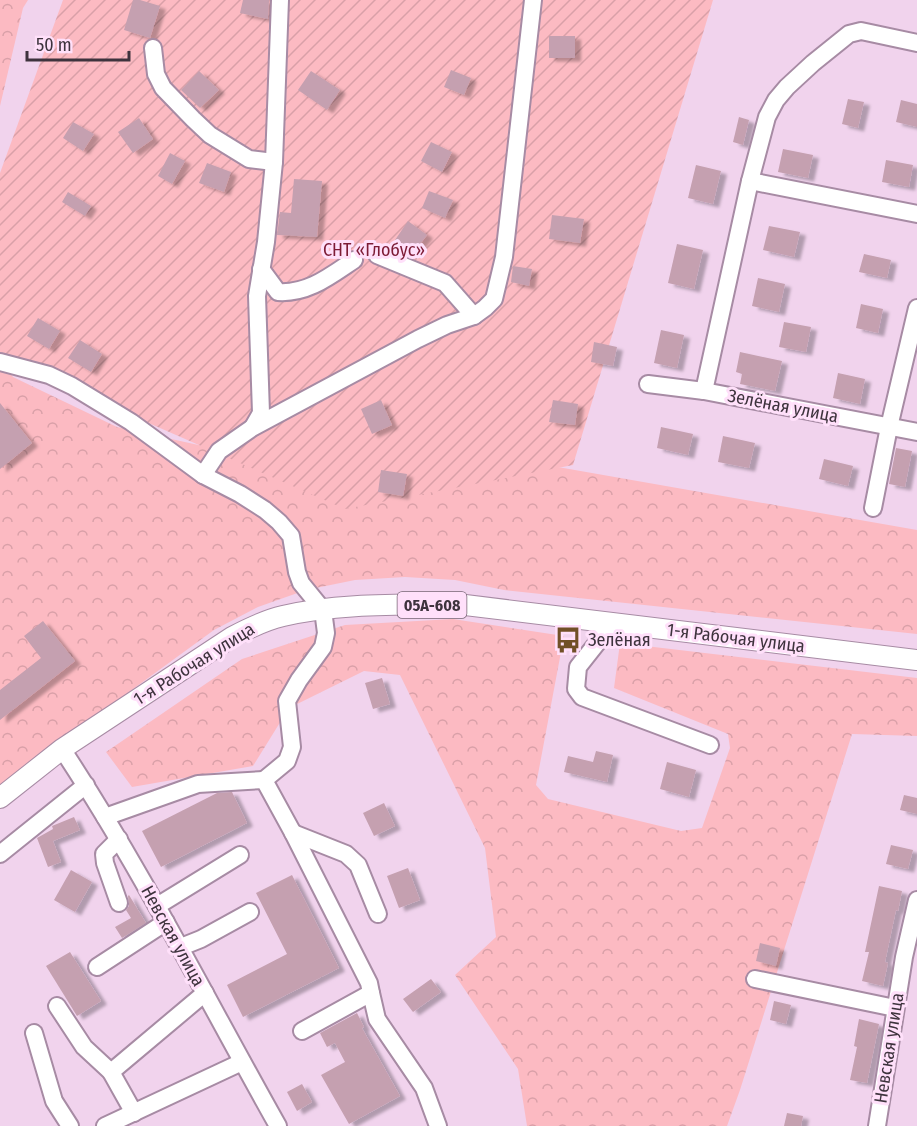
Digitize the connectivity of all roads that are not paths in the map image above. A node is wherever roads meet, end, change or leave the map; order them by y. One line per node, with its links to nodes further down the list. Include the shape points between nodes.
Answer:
1 (280, 0): 5 (lane)
2 (533, 0): 12 (lane, via 504,257 494,299)
3 (917, 43): 6 (lane, via 861,31 849,34 813,63 776,100 767,117)
4 (153, 48): 5 (lane, via 156,74 163,87 193,119 210,135 249,159)
5 (274, 162): 10 (lane)
6 (750, 181): 7 (lane); 15 (lane)
7 (917, 214)
8 (377, 255): 12 (lane, via 445,283)
9 (354, 260): 10 (lane, via 320,284 290,293 278,292)
10 (261, 269): 17 (lane, via 257,310 261,413)
11 (917, 308): 16 (lane)
12 (474, 316): 17 (lane, via 418,339)
13 (0, 362): 19 (lane, via 49,375 72,386 131,422)
14 (648, 384): 15 (lane, Зелёная улица)
15 (704, 391): 16 (lane, Зелёная улица)
16 (889, 427): 18 (lane, Зелёная улица); 20 (lane)
17 (252, 428): 19 (lane, via 219,451)
18 (917, 432)
19 (203, 476): 21 (lane, via 265,510 287,530 301,584)
20 (873, 508)
21 (323, 610): 22 (main road, 1-я Рабочая улица / 05А-608, via 457,604); 25 (main road, 1-я Рабочая улица / 05А-608, via 283,616 232,636); 26 (lane, via 326,633 322,647 286,701 292,747 287,761)
22 (612, 624): 23 (main road, 1-я Рабочая улица / 05А-608); 24 (lane, via 578,667 576,689 582,697)
23 (917, 660)
24 (710, 745)
25 (62, 749): 27 (lane, Невская улица); 28 (main road, 1-я Рабочая улица / 05А-608)
26 (264, 780): 29 (lane, via 198,783); 30 (lane)
27 (86, 785): 29 (lane, Невская улица); 32 (lane)
28 (0, 798)
29 (105, 817): 31 (lane, Невская улица)
30 (293, 833): 38 (lane, via 346,854 358,865); 45 (lane, via 369,982)
31 (119, 839): 35 (lane, via 105,854); 36 (lane, Невская улица)
32 (0, 854)
33 (240, 855): 36 (lane)
34 (917, 900): 41 (lane, Невская улица)
35 (119, 903)
36 (157, 906): 39 (lane, Невская улица)
37 (250, 912): 40 (lane)
38 (378, 914)
39 (166, 922): 40 (lane, Невская улица); 42 (lane)
40 (181, 947): 44 (lane, Невская улица)
41 (910, 959): 47 (lane, Невская улица)
42 (97, 968)
43 (755, 979): 47 (lane)
44 (205, 993): 50 (lane, Невская улица); 51 (lane)
45 (370, 993): 48 (lane); 52 (lane, via 377,1019)
46 (57, 1006): 51 (lane, via 84,1047)
47 (895, 1008): 59 (lane, Невская улица)
48 (302, 1030)
49 (34, 1033): 54 (lane, via 54,1101)
50 (242, 1062): 53 (lane); 56 (lane, Невская улица)
51 (111, 1072): 53 (lane)
52 (424, 1088): 57 (lane); 58 (lane)
53 (134, 1113): 55 (lane)
54 (70, 1126)
55 (105, 1126)
56 (278, 1126)
57 (423, 1126)
58 (438, 1126)
59 (877, 1126)

